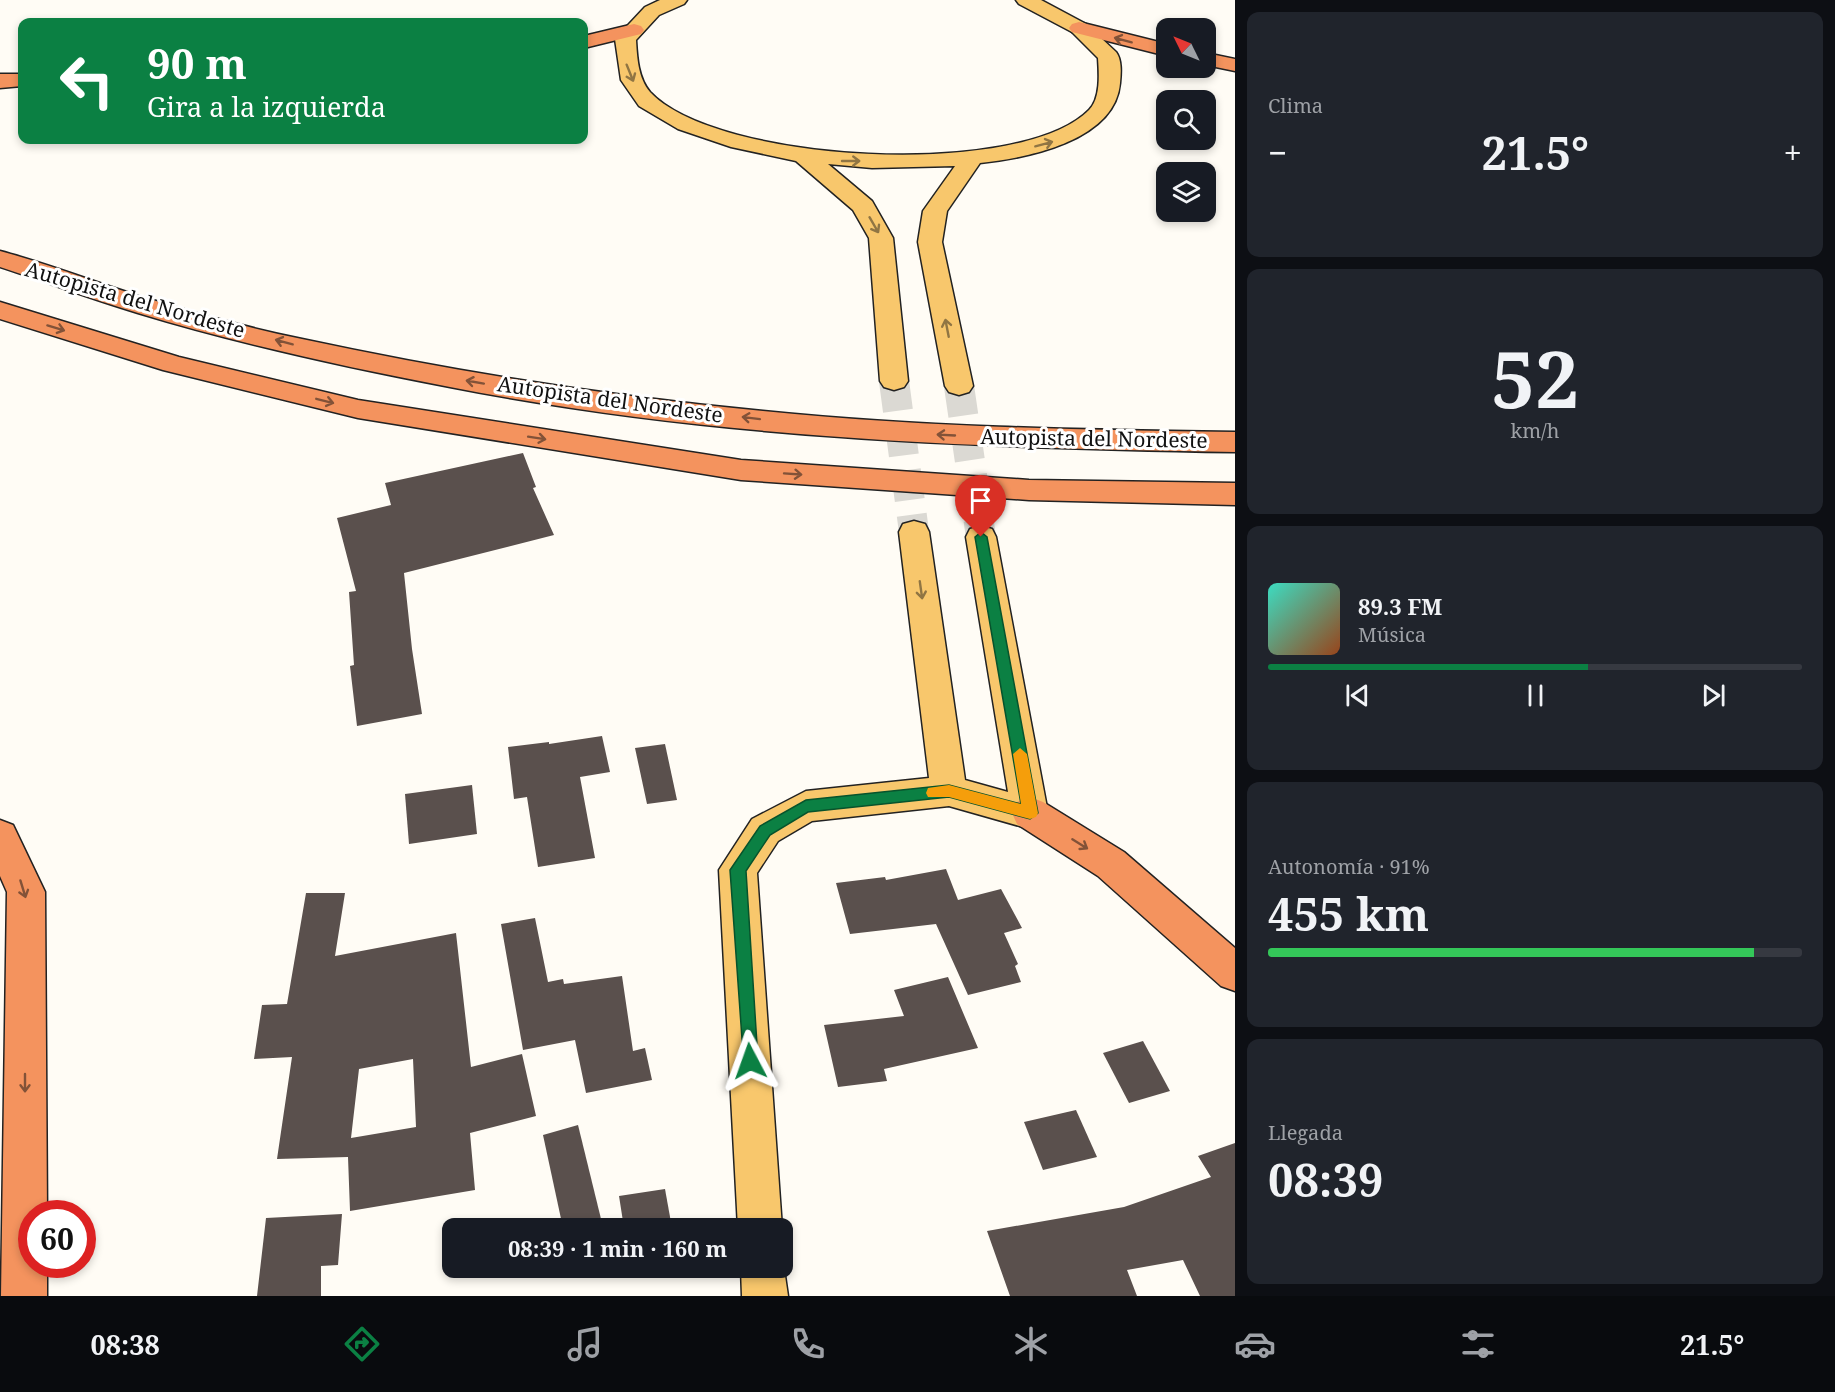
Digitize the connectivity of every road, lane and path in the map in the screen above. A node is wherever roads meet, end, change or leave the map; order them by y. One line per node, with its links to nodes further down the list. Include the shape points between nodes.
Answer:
1 (677, 0): 4 (main road, via 652,11)
2 (1026, 0): 3 (main road)
3 (1079, 28): 6 (highway, one-way to 3); 12 (main road, one-way to 3, via 1051,143 1097,115 1111,84 1109,56)
4 (634, 30): 5 (highway); 11 (main road, one-way to 11, via 625,39 627,72 647,101 701,130)
5 (588, 41)
6 (1156, 47)
7 (1216, 61): 8 (highway)
8 (1235, 65)
9 (18, 80): 10 (highway)
10 (0, 81)
11 (803, 155): 12 (main road, one-way to 12, via 843,162); 15 (main road, one-way to 15, via 863,206 881,238)
12 (971, 160): 16 (main road, one-way to 12, via 930,242 935,211)
13 (0, 259): 17 (highway, Autopista del Nordeste, one-way to 13, via 871,432 523,390 350,359 190,318)
14 (0, 310): 18 (highway, one-way to 18, via 173,364 358,409 741,470 1029,490)
15 (894, 381)
16 (958, 386)
17 (1235, 442)
18 (1235, 494)
19 (914, 532): 21 (main road, one-way to 21)
20 (981, 537): 22 (main road)
21 (949, 791): 22 (main road); 25 (main road, via 806,806 765,830 738,870)
22 (1030, 813): 24 (highway, one-way to 24, via 1111,864)
23 (0, 836): 27 (highway, one-way to 27, via 26,892)
24 (1235, 973)
25 (759, 1218)
26 (764, 1278): 28 (main road)
27 (24, 1296)
28 (765, 1296)

